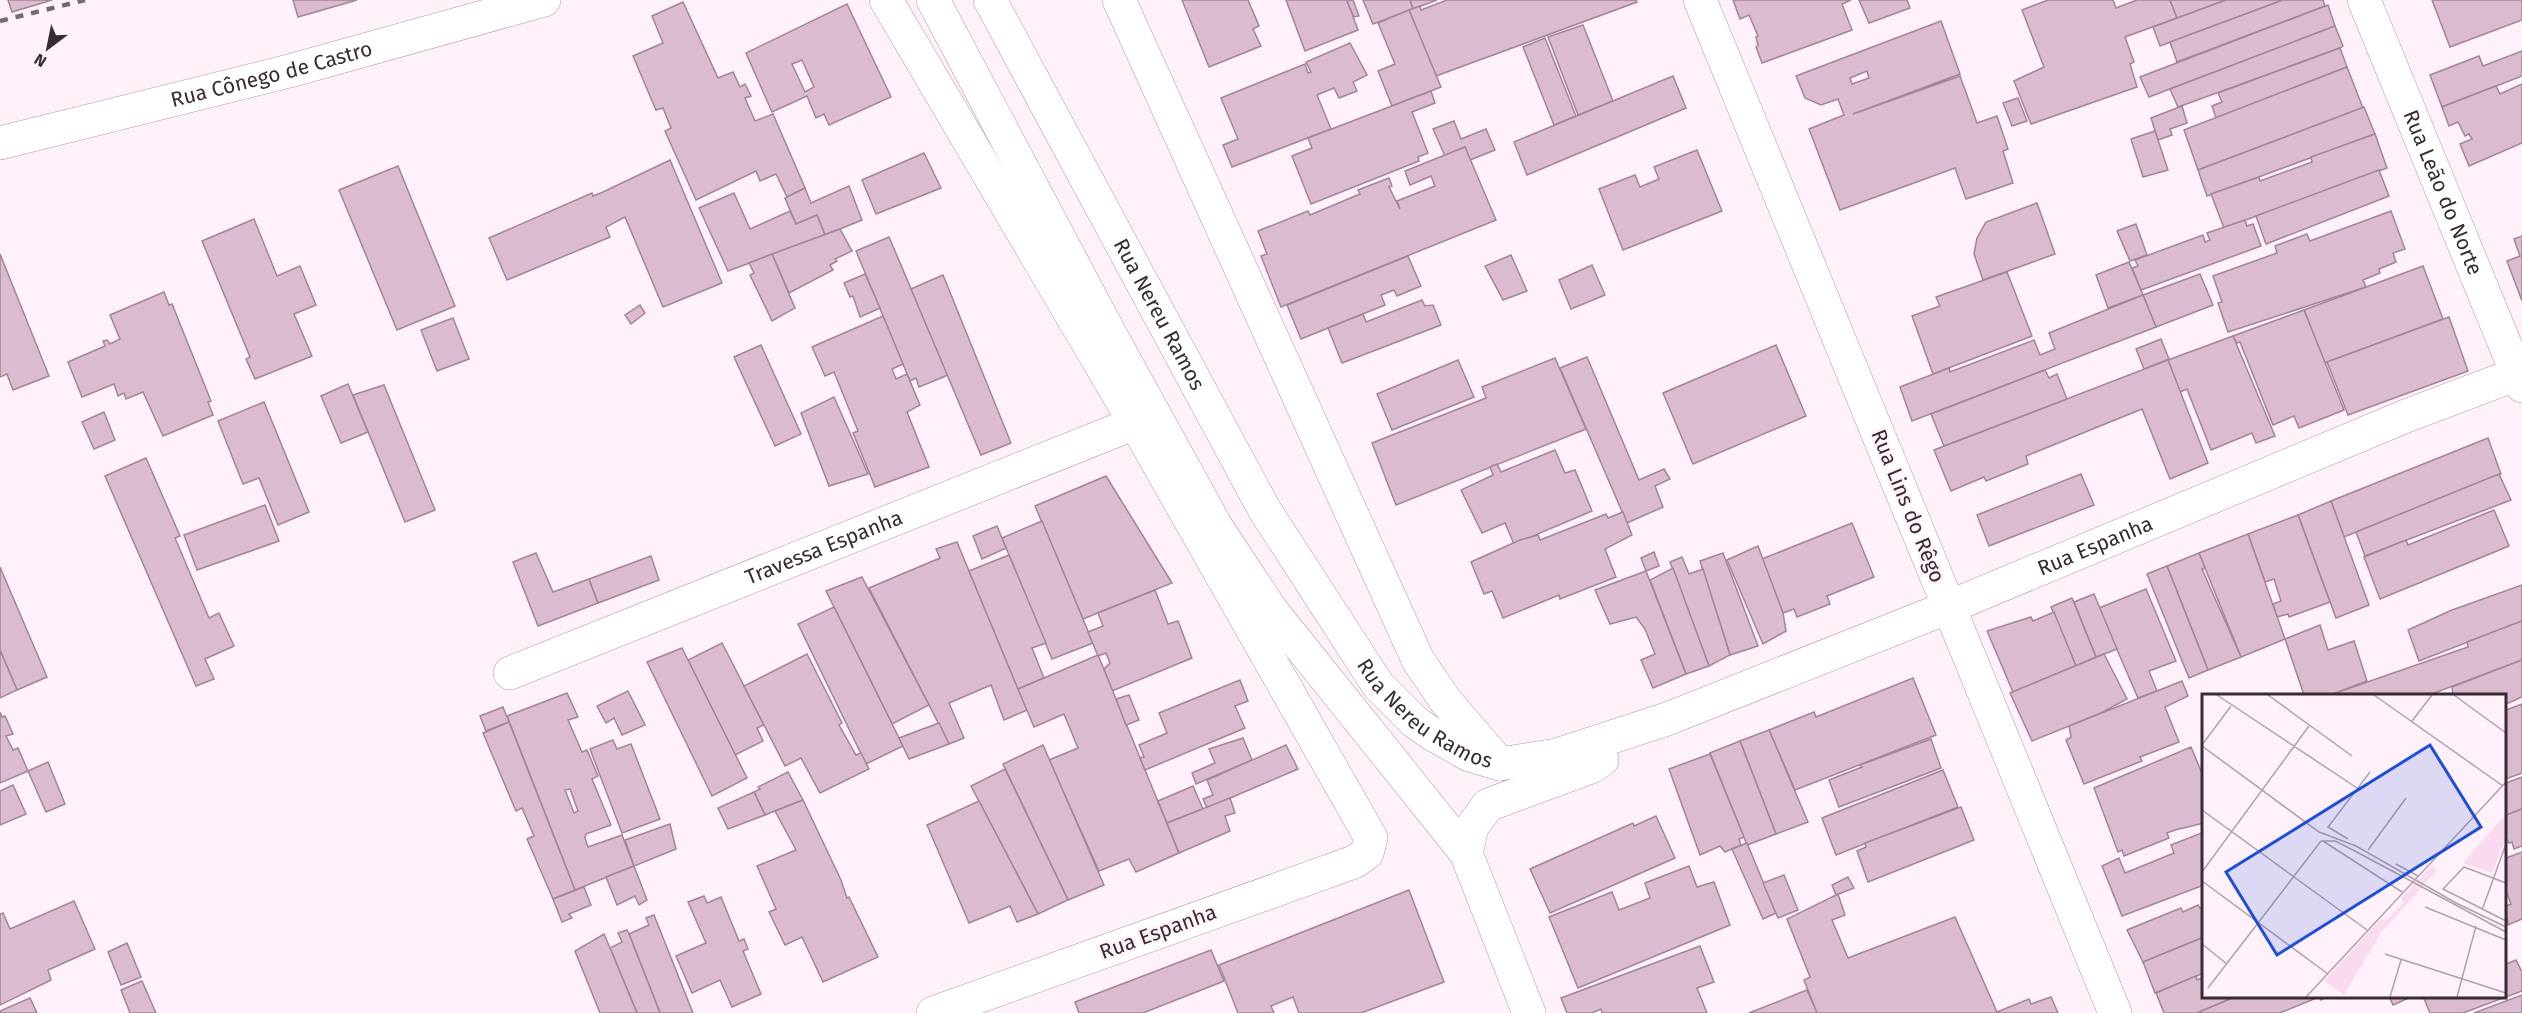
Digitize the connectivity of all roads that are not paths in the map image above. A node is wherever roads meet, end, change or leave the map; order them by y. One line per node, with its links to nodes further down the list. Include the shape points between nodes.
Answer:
1 (544, 0): 8 (street, Rua Cônego de Castro, via 293,70)
2 (886, 0): 10 (street)
3 (933, 0): 15 (street, Rua Nereu Ramos, via 1217,528 1272,612)
4 (990, 0): 14 (street, Rua Nereu Ramos, via 1264,509 1378,685 1432,734 1469,755)
5 (1119, 0): 14 (street, Rua Nereu Ramos, via 1418,660 1445,700)
6 (1700, 0): 11 (street, Rua Lins do Rêgo)
7 (2364, 0): 9 (street, Rua Leão do Norte)
8 (0, 143)
9 (2520, 377): 11 (street, Rua Espanha, via 2406,417)
10 (1135, 423): 12 (street, Travessa Espanha); 16 (street, Rua Espanha, via 1371,838 1367,853 1354,862)
11 (1950, 607): 13 (street, Rua Espanha); 18 (street, Rua Lins do Rêgo)
12 (510, 673)
13 (1667, 718): 14 (street, Rua Espanha, via 1557,755); 15 (street, Rua Espanha, via 1591,767 1488,806 1472,827)
14 (1500, 764)
15 (1466, 853): 17 (street, Rua Nereu Ramos)
16 (933, 1013)
17 (1529, 1013)
18 (2115, 1013)

